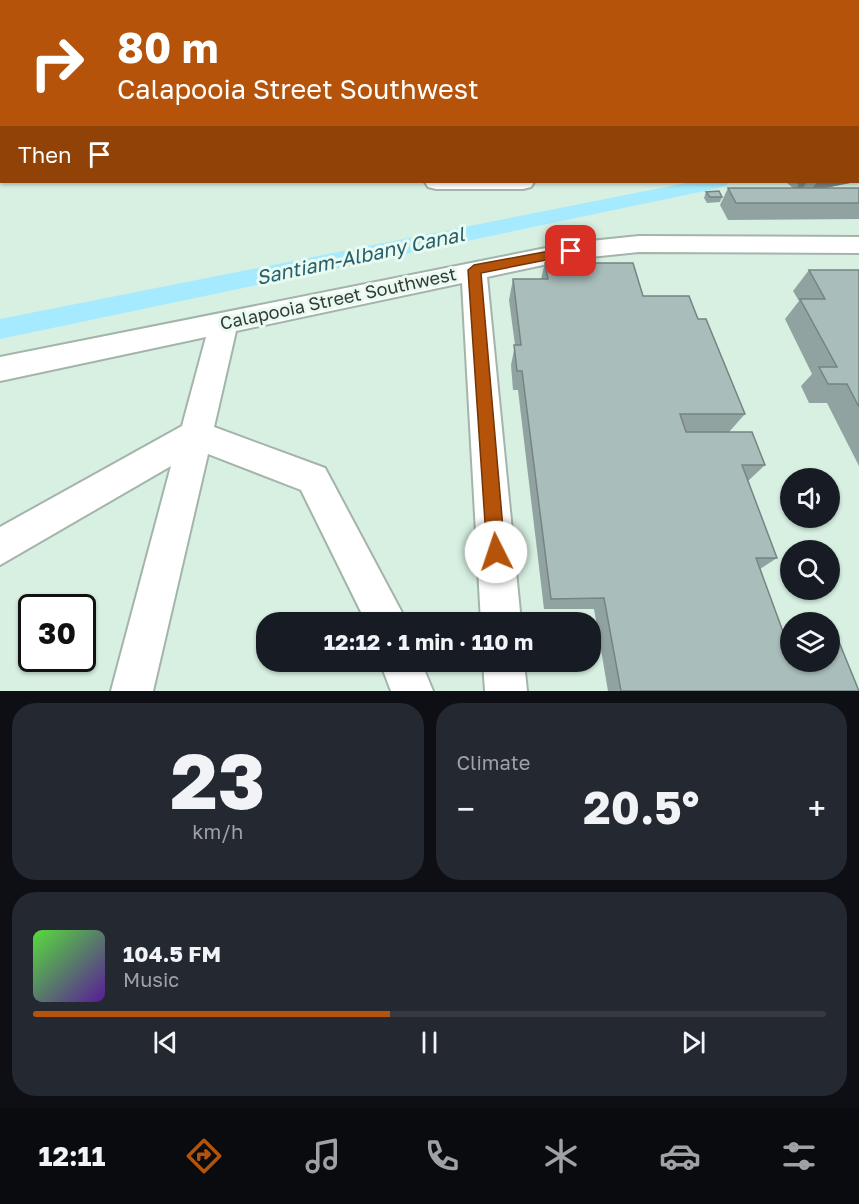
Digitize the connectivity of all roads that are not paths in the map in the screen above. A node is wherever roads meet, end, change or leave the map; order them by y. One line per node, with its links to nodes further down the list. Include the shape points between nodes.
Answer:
1 (477, 183): 2 (street)
2 (520, 183)
3 (859, 245): 4 (street, Calapooia Street Southwest, via 639,244 571,251)
4 (474, 270): 5 (street, Calapooia Street Southwest); 10 (street)
5 (224, 322): 6 (street, Calapooia Street Southwest); 7 (street)
6 (0, 369)
7 (196, 435): 8 (street); 9 (street, via 313,479); 13 (street)
8 (0, 548)
9 (382, 612)
10 (500, 612)
11 (405, 672): 14 (street)
12 (505, 672): 15 (street)
13 (132, 691)
14 (412, 691)
15 (506, 691)

